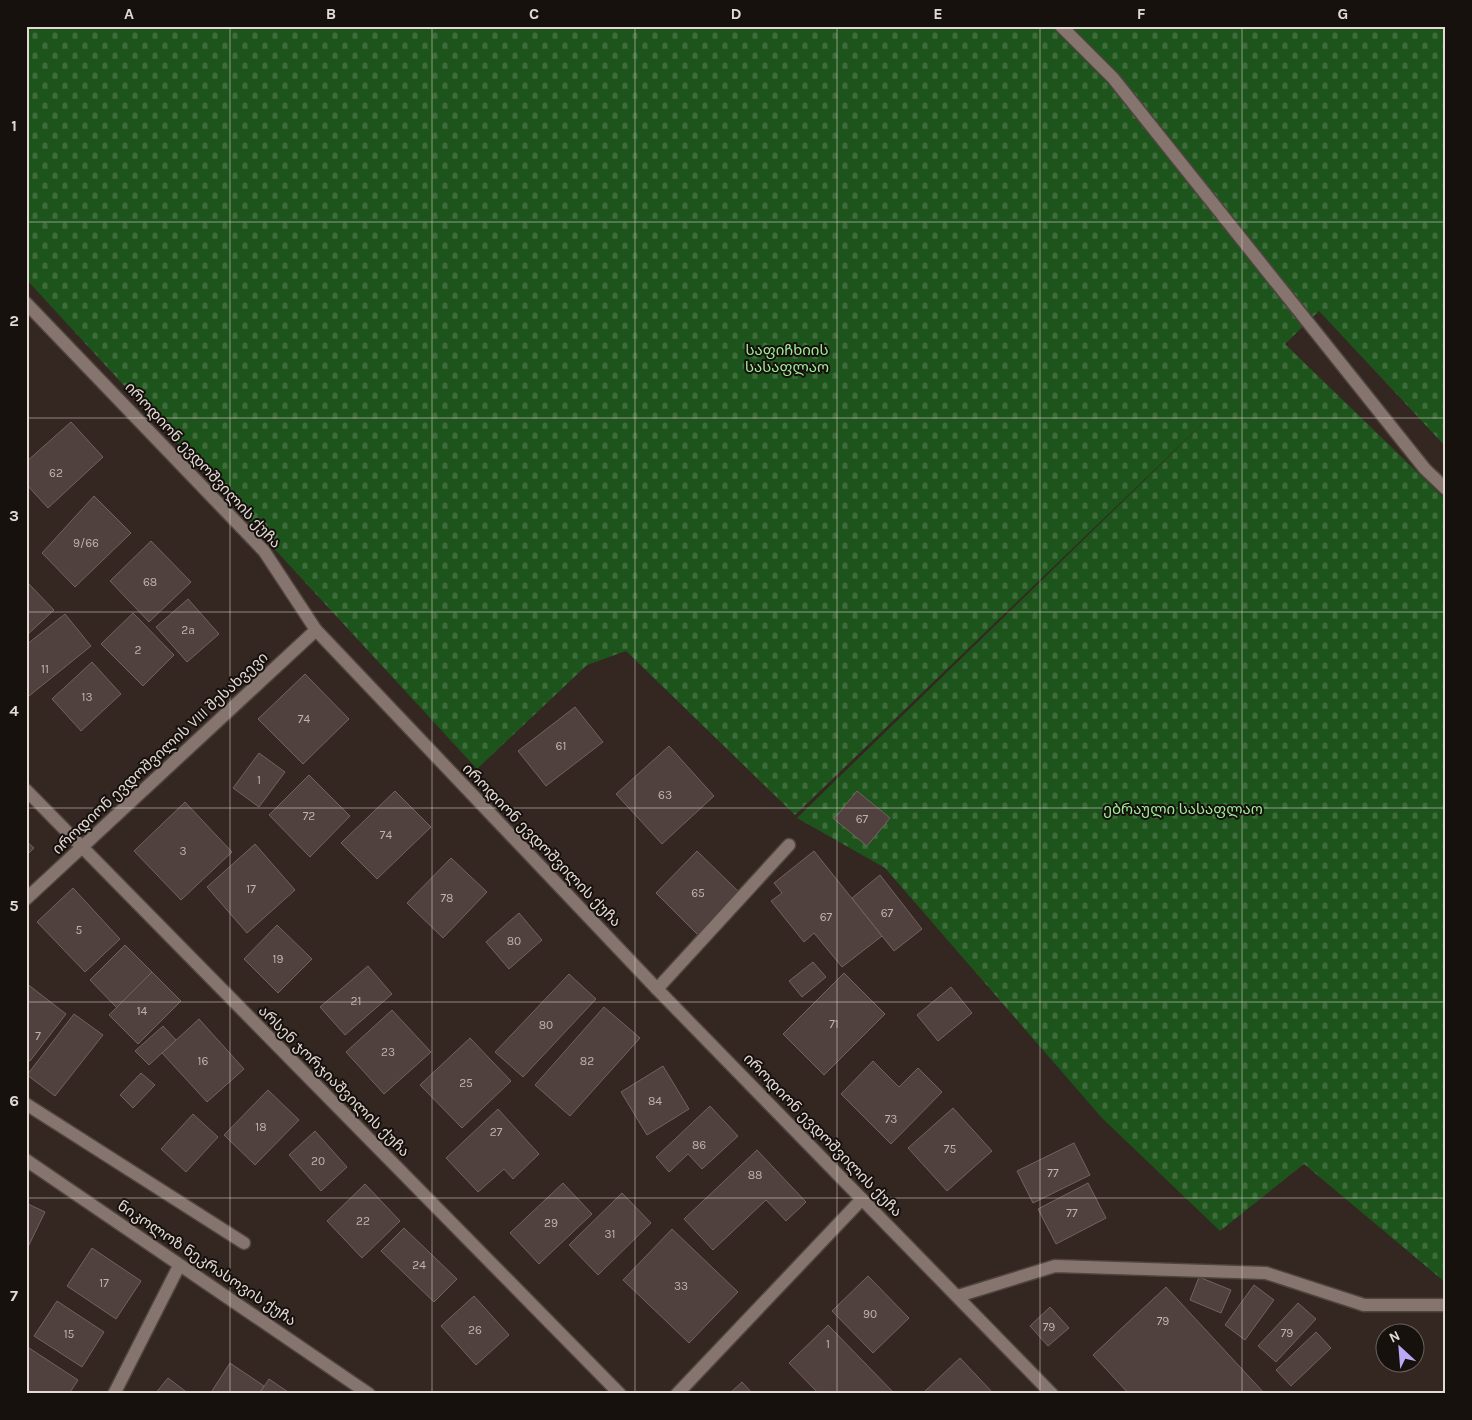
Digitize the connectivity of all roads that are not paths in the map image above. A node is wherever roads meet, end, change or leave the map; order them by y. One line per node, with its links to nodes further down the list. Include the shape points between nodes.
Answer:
1 (1061, 26): 3 (street, via 1113,78 1424,469)
2 (26, 303): 4 (street, იროდიონ ევდოშვილის ქუჩა, via 264,550)
3 (1446, 489)
4 (316, 630): 7 (street, იროდიონ ევდოშვილის VIII შესახვევი); 9 (street, იროდიონ ევდოშვილის ქუჩა)
5 (26, 790): 7 (street, არსენ ჯორჯიაშვილის ქუჩა)
6 (789, 845): 9 (street)
7 (81, 847): 8 (street, იროდიონ ევდოშვილის VIII შესახვევი); 19 (street, არსენ ჯორჯიაშვილის ქუჩა)
8 (26, 899)
9 (657, 989): 12 (street, იროდიონ ევდოშვილის ქუჩა)
10 (26, 1104): 13 (street)
11 (26, 1160): 14 (street, ნიკოლოზ ნეკრასოვის ქუჩა)
12 (862, 1199): 15 (street, იროდიონ ევდოშვილის ქუჩა); 20 (street)
13 (244, 1243)
14 (179, 1266): 17 (street); 18 (street, ნიკოლოზ ნეკრასოვის ქუჩა)
15 (958, 1296): 16 (street, via 1055,1266 1266,1273 1364,1305); 21 (street, იროდიონ ევდოშვილის ქუჩა)
16 (1446, 1305)
17 (114, 1394)
18 (370, 1394)
19 (620, 1394)
20 (677, 1394)
21 (1052, 1394)

